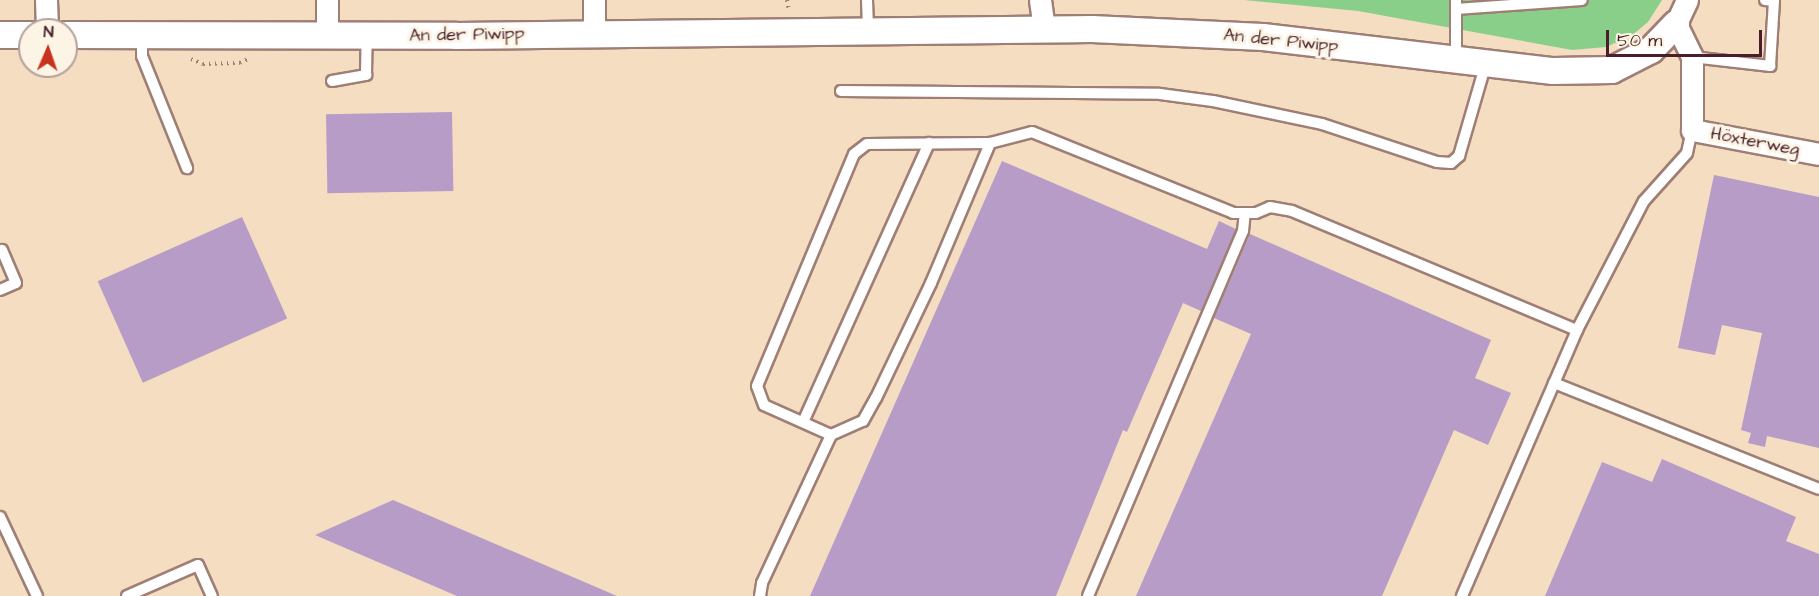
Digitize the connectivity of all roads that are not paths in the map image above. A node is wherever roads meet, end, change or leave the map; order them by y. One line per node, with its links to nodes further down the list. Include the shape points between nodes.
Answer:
1 (46, 0): 10 (street)
2 (327, 0): 19 (street)
3 (594, 0): 14 (street)
4 (867, 0): 13 (lane)
5 (1040, 0): 12 (street)
6 (1582, 0): 9 (lane)
7 (1687, 0): 11 (street)
8 (1765, 0): 21 (lane, via 1774,1 1770,66)
9 (1456, 4): 22 (lane)
10 (47, 18)
11 (1676, 24): 21 (street, Höxterweg); 23 (street, An der Piwipp, via 1651,50 1612,70 1553,71)
12 (1044, 29): 13 (street, An der Piwipp); 22 (street, An der Piwipp, via 1263,37)
13 (868, 31): 14 (street, An der Piwipp)
14 (594, 34): 20 (street, An der Piwipp)
15 (0, 35): 16 (street)
16 (18, 35)
17 (78, 35): 18 (street, An der Piwipp)
18 (142, 35): 19 (street, An der Piwipp); 30 (lane, via 142,56)
19 (327, 36): 20 (street, An der Piwipp)
20 (367, 36): 24 (lane, via 366,75)
21 (1692, 57): 26 (street, Höxterweg)
22 (1456, 61): 23 (street, An der Piwipp)
23 (1486, 63): 25 (lane, via 1459,156 1451,163 1437,162 1322,124 1171,95 1084,90)
24 (332, 81)
25 (841, 91)
26 (1692, 130): 29 (street, Höxterweg); 34 (lane, via 1687,153 1644,201)
27 (929, 143): 28 (lane); 36 (lane); 36 (lane, via 867,144 854,154 757,386 764,405)
28 (990, 143): 31 (lane, via 1032,132 1233,213); 37 (lane, via 931,283 863,421)
29 (1819, 154)
30 (187, 168)
31 (1245, 213): 34 (lane, via 1270,207 1292,211); 44 (lane, via 1243,231)
32 (2, 250): 33 (lane, via 16,283)
33 (0, 290)
34 (1577, 330): 35 (lane)
35 (1554, 383): 38 (lane); 45 (lane)
36 (804, 420): 37 (lane)
37 (831, 435): 43 (lane, via 762,583)
38 (1819, 489)
39 (0, 518): 40 (lane)
40 (37, 596)
41 (128, 596): 42 (lane, via 198,565)
42 (212, 596)
43 (760, 596)
44 (1088, 596)
45 (1462, 596)

